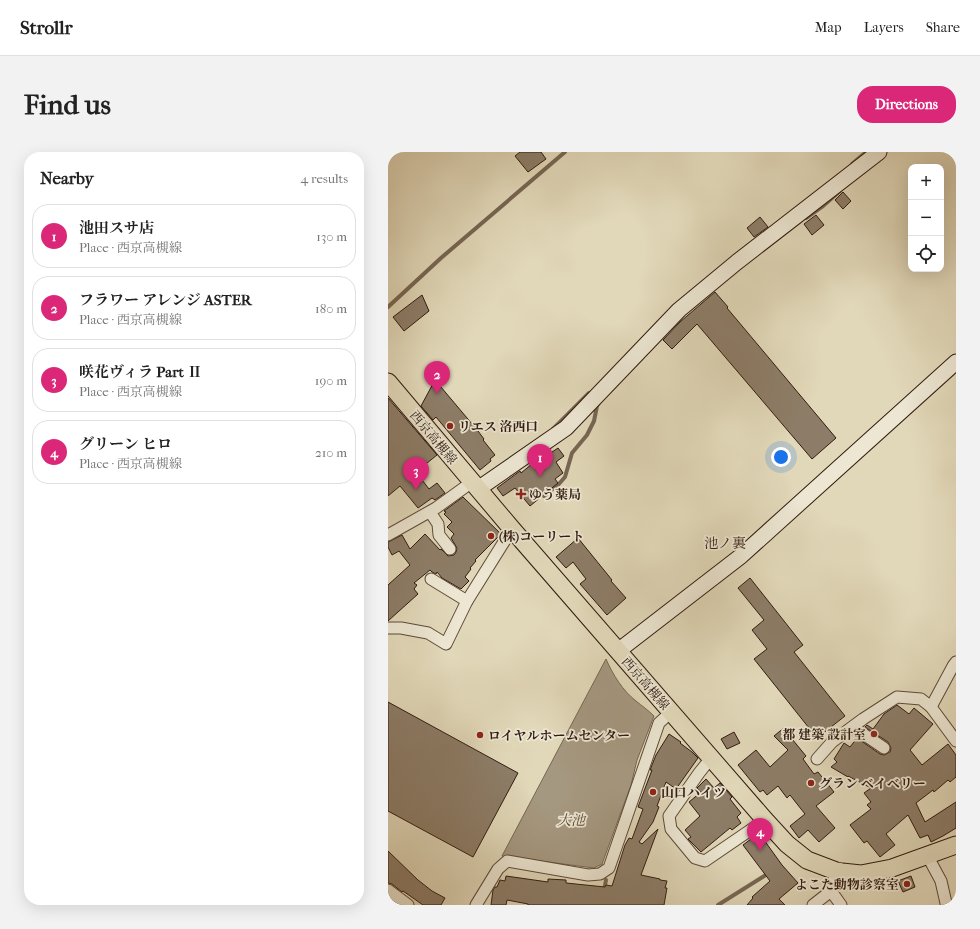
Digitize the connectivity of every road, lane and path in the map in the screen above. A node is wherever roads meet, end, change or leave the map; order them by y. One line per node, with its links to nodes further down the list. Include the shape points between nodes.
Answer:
1 (879, 152): 4 (street, via 679,310 566,428)
2 (956, 362): 12 (street, via 741,556)
3 (389, 385): 4 (main road, 西京高槻線)
4 (475, 485): 5 (street); 6 (main road, 西京高槻線)
5 (430, 512): 7 (street); 8 (street, via 438,524 439,535)
6 (512, 529): 10 (street); 12 (main road, 西京高槻線)
7 (388, 535)
8 (450, 548)
9 (431, 578): 10 (street)
10 (467, 601): 11 (street, via 446,644 428,633)
11 (388, 628)
12 (618, 651): 15 (main road, 西京高槻線)
13 (956, 662): 14 (street)
14 (931, 707): 16 (street, via 921,699 897,697); 17 (street)
15 (671, 712): 19 (main road, 西京高槻線); 28 (street, via 659,723 608,868 600,874 588,875 507,861 498,869)
16 (853, 727): 18 (street); 20 (street, via 832,742)
17 (956, 741)
18 (884, 748)
19 (711, 758): 21 (main road, 西京高槻線); 21 (street, via 669,816 670,829 695,858 705,861)
20 (817, 759)
21 (765, 820): 24 (main road, 西京高槻線, via 787,844 807,860)
22 (956, 845): 23 (main road, 西京高槻線)
23 (927, 855): 24 (main road, 西京高槻線, via 892,868 861,874); 31 (street, via 941,881)
24 (836, 871): 26 (street)
25 (388, 890): 27 (street)
26 (831, 891): 29 (street); 30 (street)
27 (408, 905)
28 (476, 905)
29 (813, 905)
30 (841, 905)
31 (948, 905)

